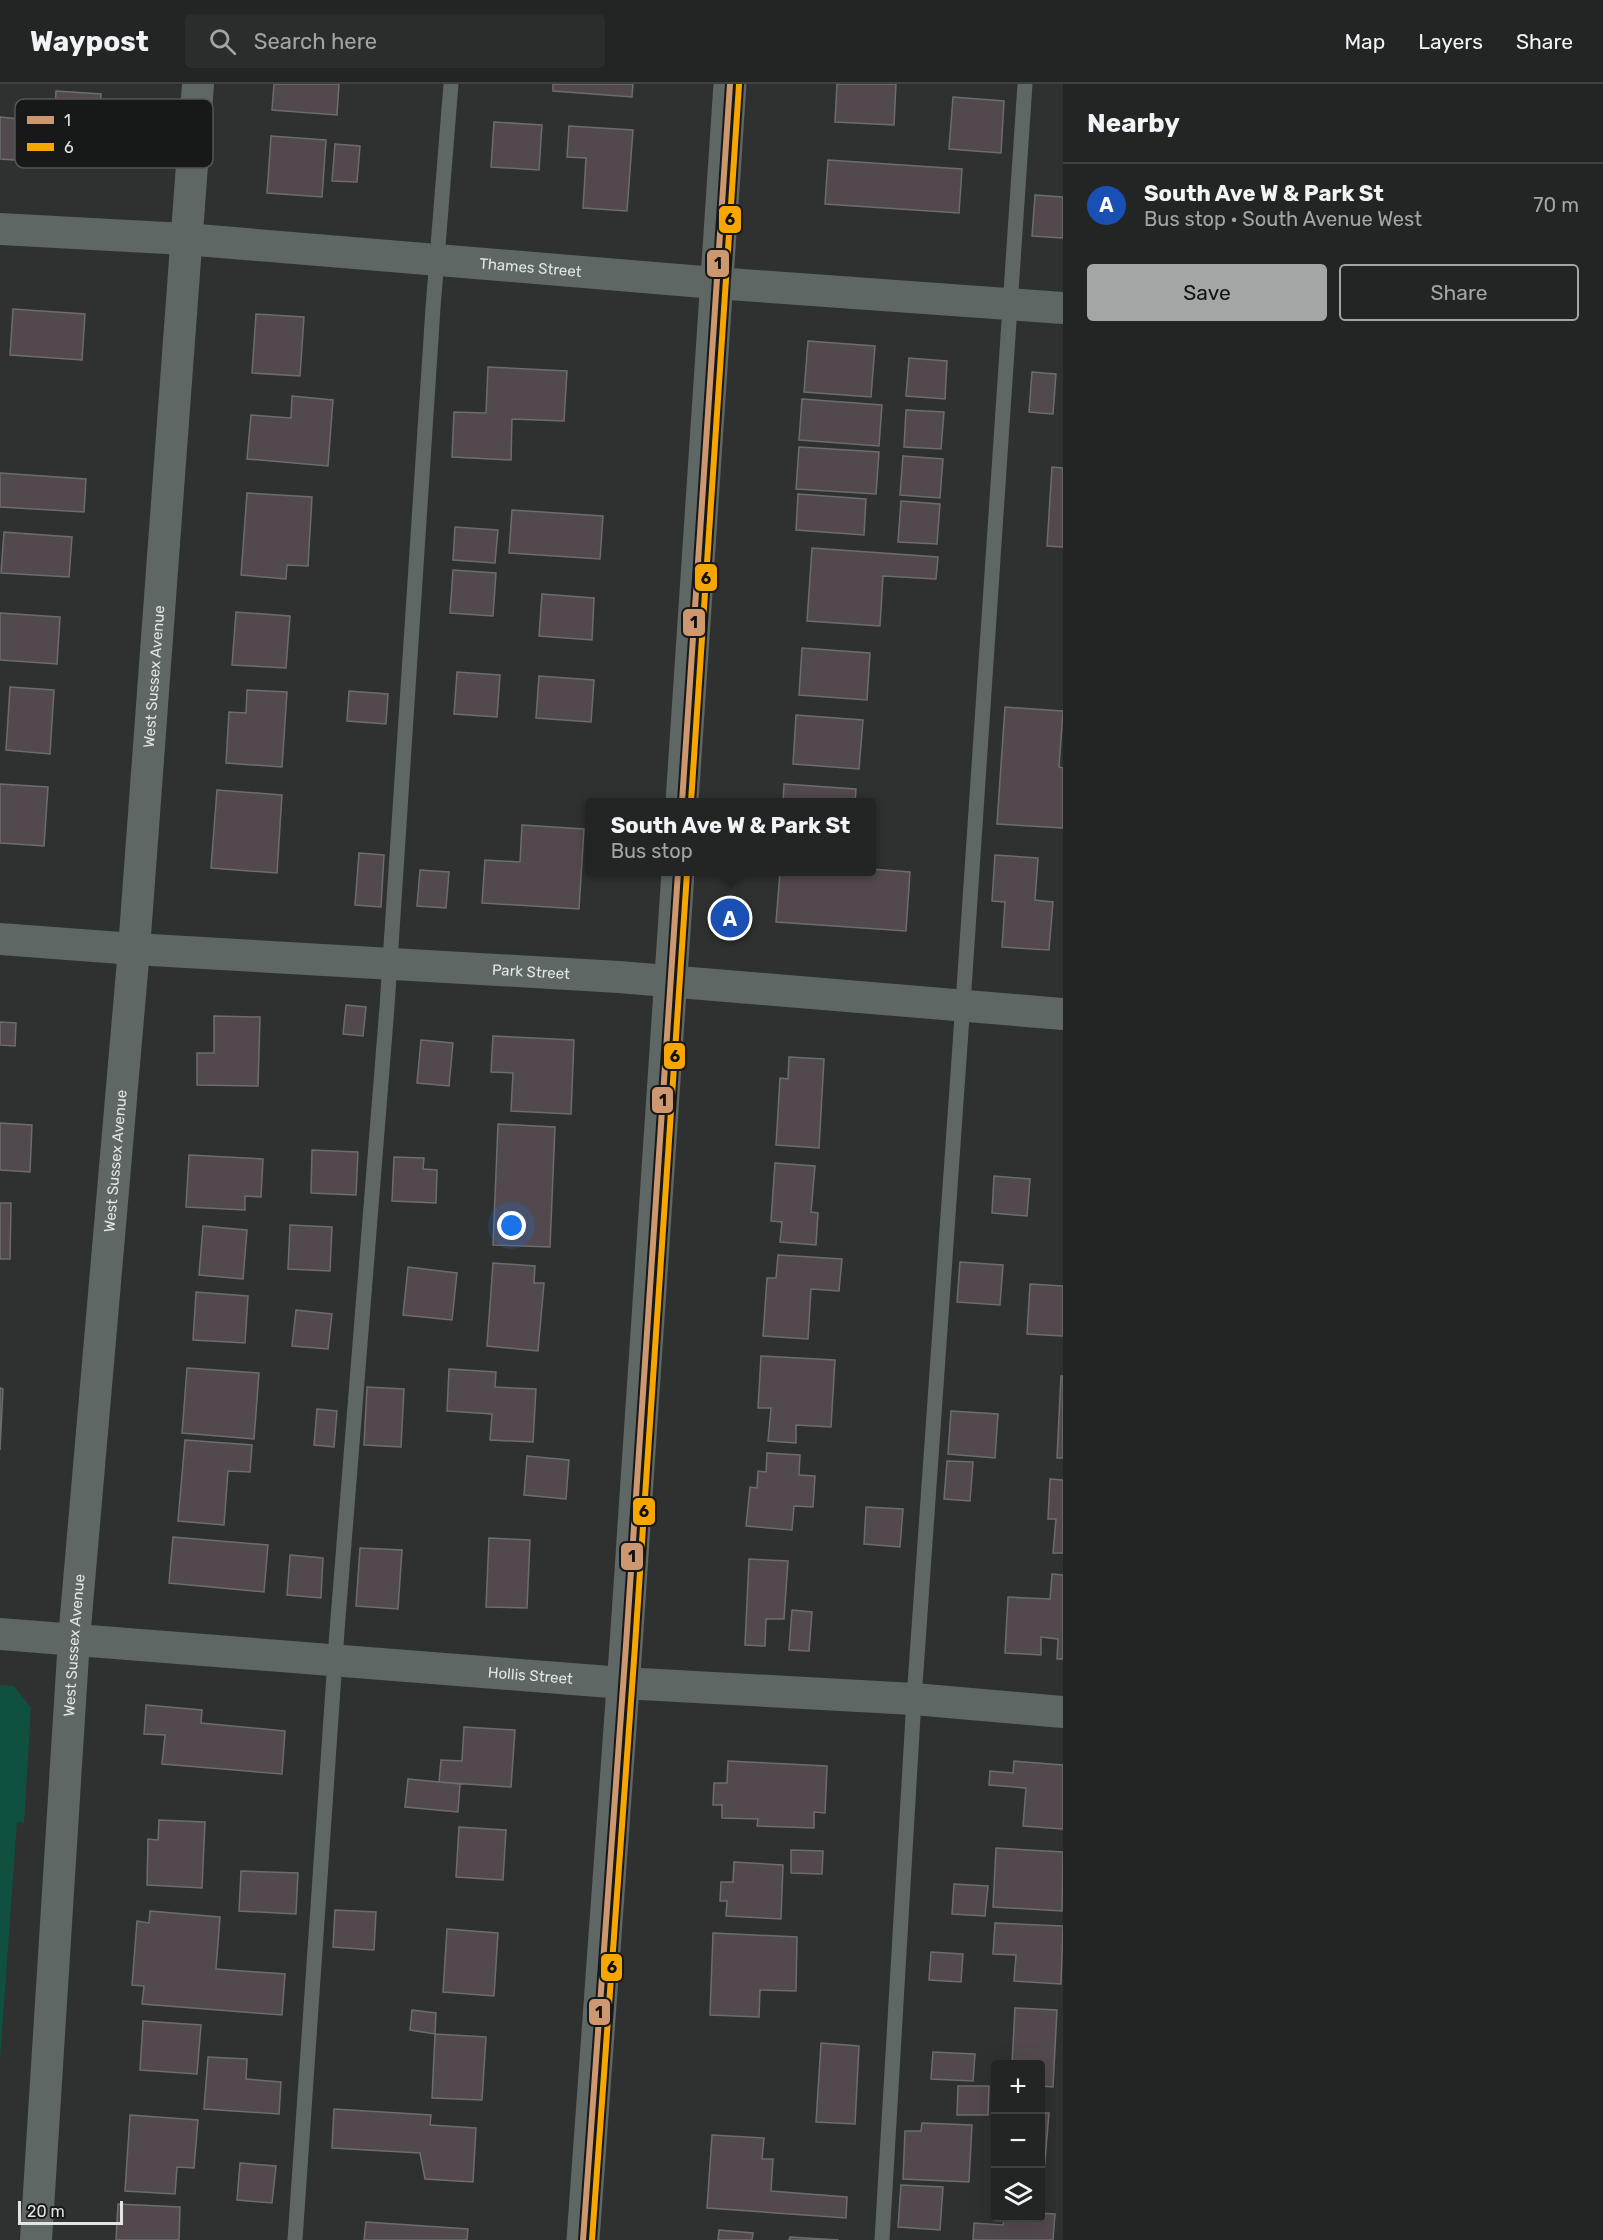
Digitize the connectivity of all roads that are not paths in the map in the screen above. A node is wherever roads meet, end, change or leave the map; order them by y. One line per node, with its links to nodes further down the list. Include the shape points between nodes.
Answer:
1 (198, 84): 5 (street, West Sussex Avenue)
2 (451, 84): 9 (lane)
3 (730, 84): 10 (street)
4 (1025, 84): 11 (lane)
5 (197, 99)
6 (191, 168): 8 (street, West Sussex Avenue)
7 (0, 229): 8 (street, Thames Street)
8 (185, 239): 9 (street, Thames Street); 16 (street, West Sussex Avenue)
9 (436, 260): 10 (street, Thames Street); 17 (lane)
10 (715, 283): 11 (street, Thames Street); 13 (street)
11 (1010, 304): 12 (street, Thames Street); 19 (lane)
12 (1063, 308)
13 (682, 798)
14 (678, 876): 18 (street)
15 (0, 939): 16 (street, Park Street)
16 (134, 949): 17 (street, Park Street); 22 (street, West Sussex Avenue)
17 (390, 963): 18 (street, Park Street); 23 (lane)
18 (670, 982): 19 (street, Park Street); 24 (street)
19 (963, 1007): 20 (street, Park Street); 25 (lane)
20 (1063, 1014)
21 (0, 1634): 22 (street, Hollis Street)
22 (74, 1639): 23 (street, Hollis Street); 27 (street, West Sussex Avenue)
23 (334, 1660): 24 (street, Hollis Street); 28 (lane)
24 (623, 1683): 25 (street, Hollis Street); 29 (street)
25 (914, 1699): 26 (street, Hollis Street); 30 (lane)
26 (1063, 1712)
27 (36, 2240)
28 (296, 2240)
29 (583, 2240)
30 (882, 2240)

